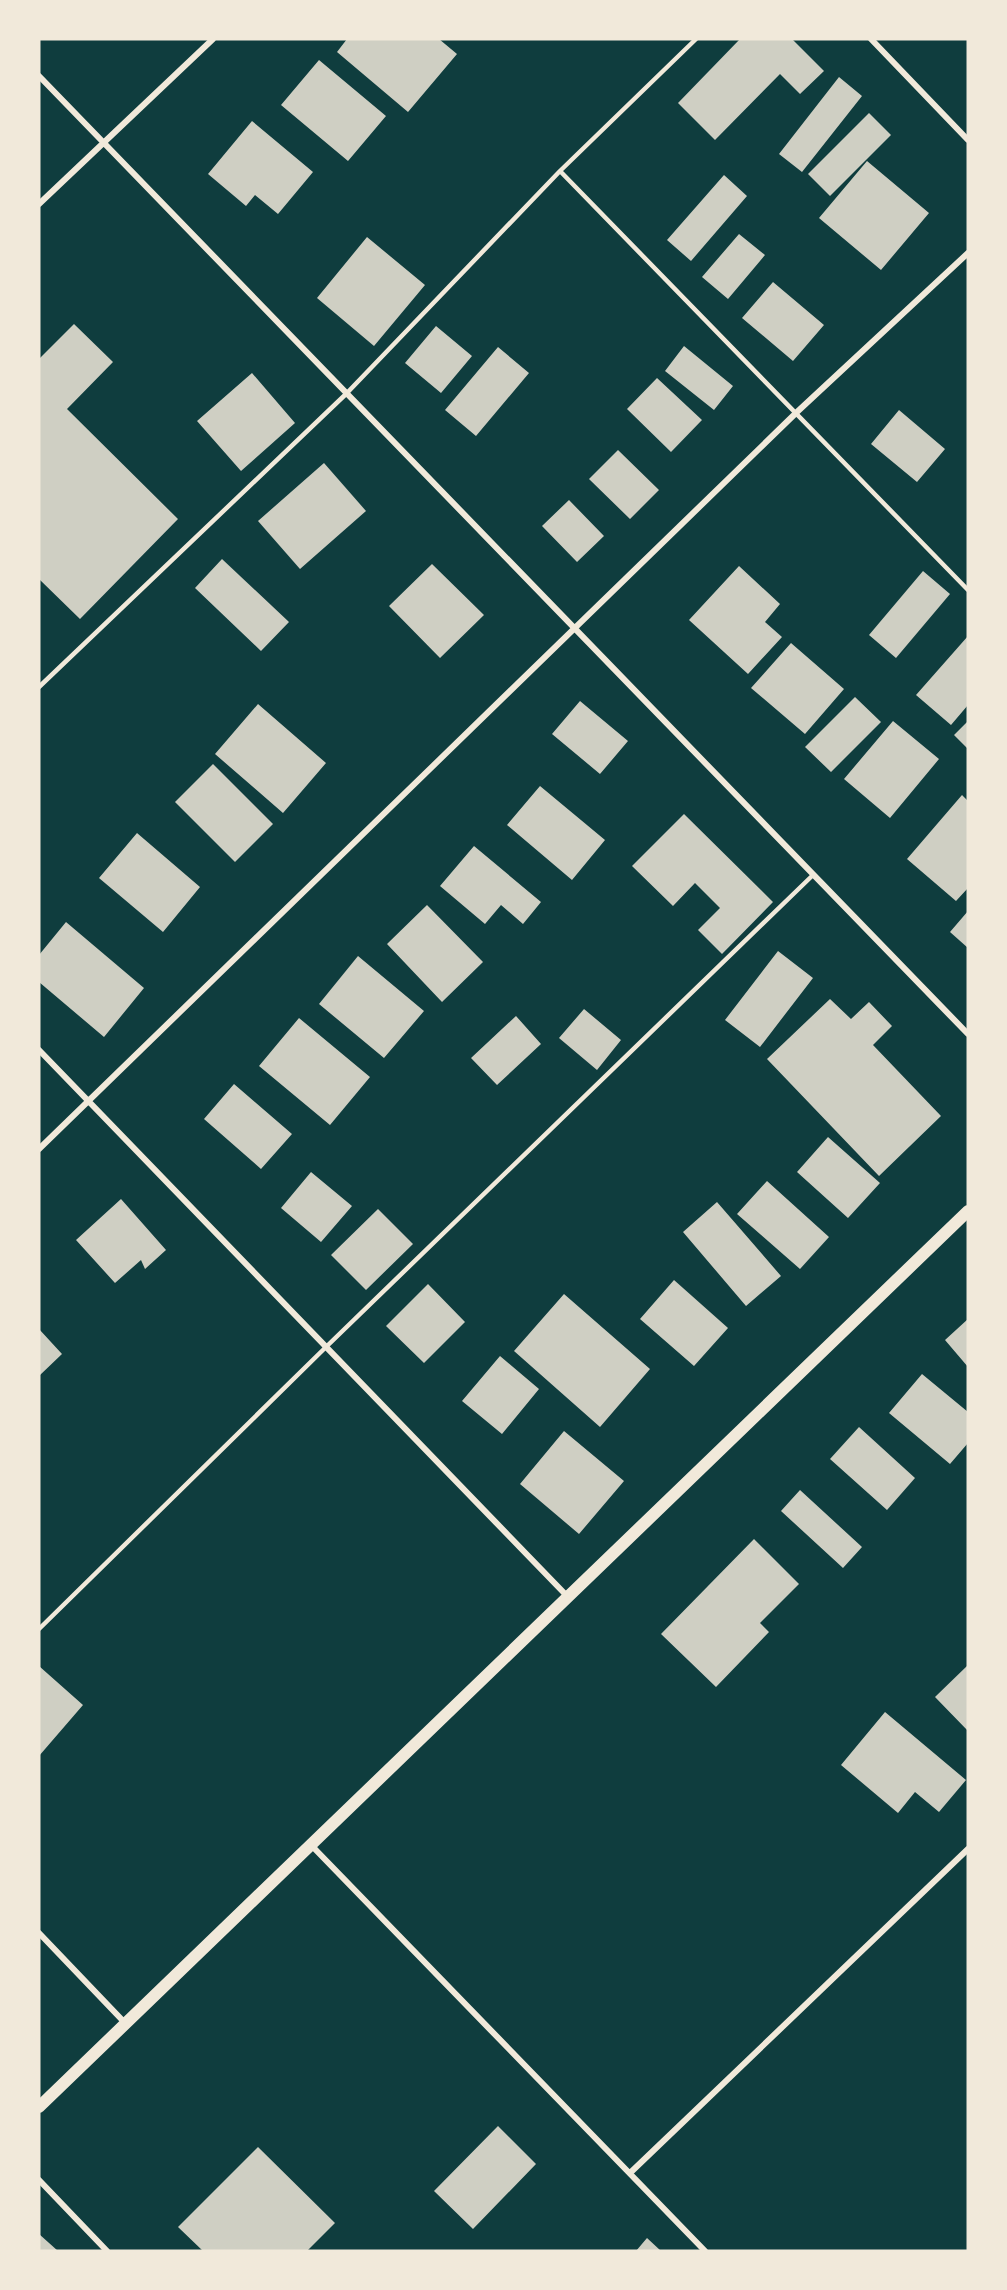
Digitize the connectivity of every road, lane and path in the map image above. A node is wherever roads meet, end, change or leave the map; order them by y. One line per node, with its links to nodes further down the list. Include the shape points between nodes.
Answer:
1 (213, 39): 6 (street)
2 (696, 39): 7 (lane)
3 (871, 39): 5 (street)
4 (39, 76): 6 (street)
5 (968, 140)
6 (103, 142): 8 (street); 10 (street)
7 (560, 171): 10 (lane); 11 (lane)
8 (39, 204)
9 (968, 253): 11 (street)
10 (346, 394): 13 (street); 14 (lane)
11 (797, 412): 12 (lane); 13 (street)
12 (968, 590)
13 (575, 629): 15 (street); 18 (street)
14 (39, 687)
15 (813, 875): 16 (street); 21 (lane)
16 (968, 1034)
17 (39, 1050): 18 (street)
18 (88, 1101): 19 (street); 21 (street)
19 (39, 1149)
20 (968, 1211): 22 (main road)
21 (326, 1347): 22 (street); 23 (lane)
22 (568, 1597): 24 (main road)
23 (39, 1629)
24 (311, 1845): 27 (main road); 29 (street)
25 (968, 1849): 29 (street)
26 (39, 1933): 27 (street)
27 (126, 2024): 28 (main road)
28 (39, 2107)
29 (630, 2173): 32 (street)
30 (39, 2180): 31 (street)
31 (107, 2251)
32 (705, 2251)

